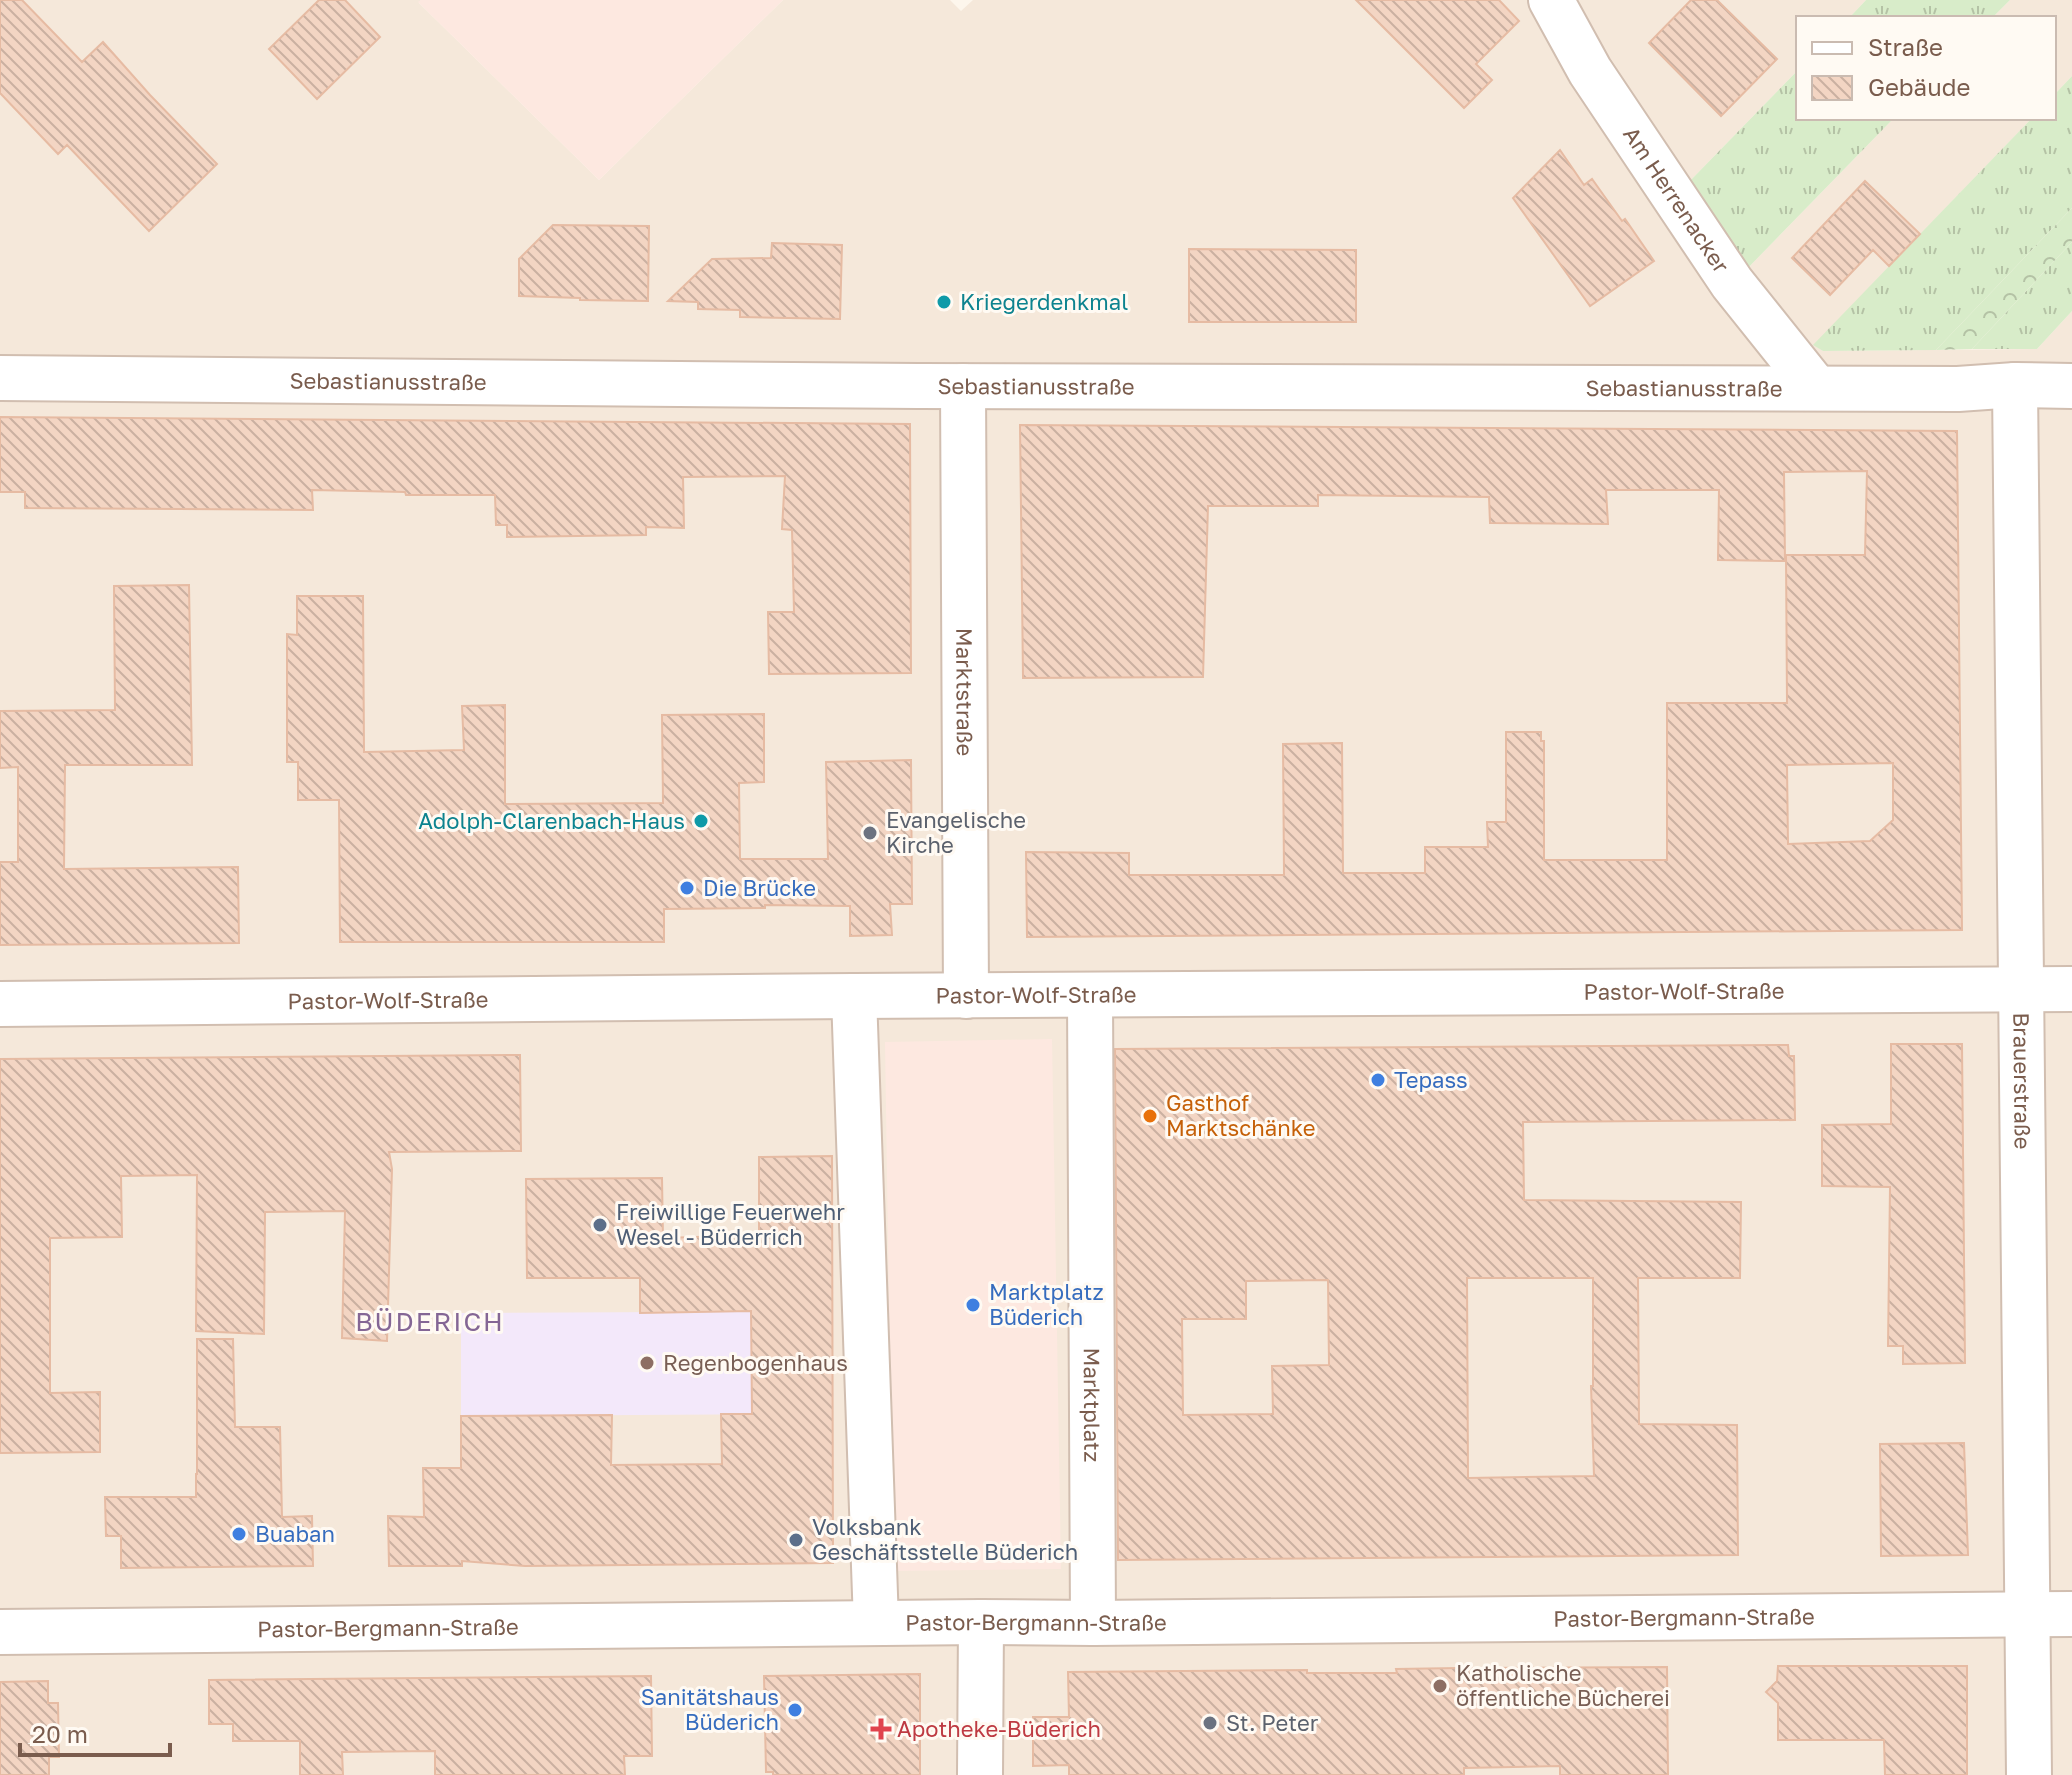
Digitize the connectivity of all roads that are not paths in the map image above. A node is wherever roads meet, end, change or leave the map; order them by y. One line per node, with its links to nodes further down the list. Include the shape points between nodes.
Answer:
1 (1551, 0): 6 (street, Am Herrenacker, via 1590,71 1732,283)
2 (0, 378): 4 (street, Sebastianusstraße)
3 (2015, 385): 5 (street, Sebastianusstraße); 6 (street, Sebastianusstraße); 7 (street, Brauerstraße)
4 (963, 386): 6 (street, Sebastianusstraße); 11 (street, Marktstraße)
5 (2072, 386)
6 (1816, 388)
7 (2021, 989): 8 (street, Pastor-Wolf-Straße); 9 (street, Pastor-Wolf-Straße); 14 (street, Brauerstraße)
8 (2072, 989)
9 (1090, 995): 11 (street, Pastor-Wolf-Straße); 17 (street, Marktplatz)
10 (854, 996): 11 (street, Pastor-Wolf-Straße); 12 (street, Pastor-Wolf-Straße); 16 (street)
11 (966, 996)
12 (0, 1004)
13 (2072, 1614): 14 (street, Pastor-Bergmann-Straße)
14 (2029, 1615): 17 (street, Pastor-Bergmann-Straße); 20 (street, Brauerstraße)
15 (981, 1622): 16 (street, Pastor-Bergmann-Straße); 17 (street, Pastor-Bergmann-Straße); 19 (street)
16 (876, 1623): 18 (street, Pastor-Bergmann-Straße)
17 (1093, 1623)
18 (0, 1632)
19 (980, 1775)
20 (2029, 1775)

